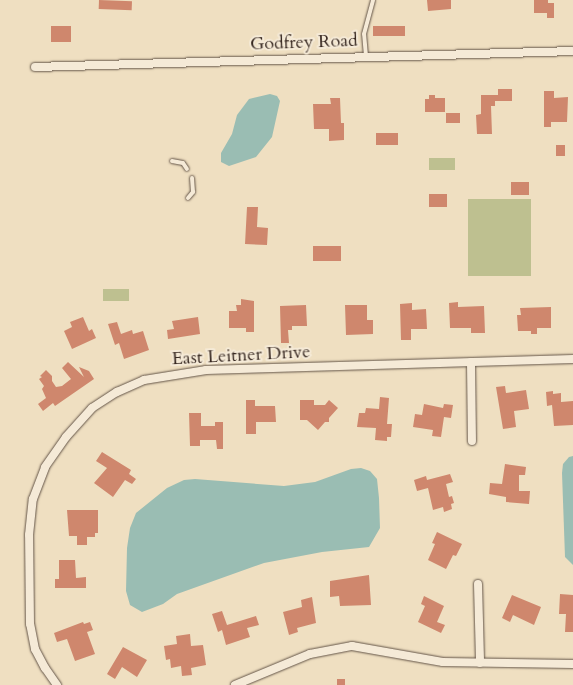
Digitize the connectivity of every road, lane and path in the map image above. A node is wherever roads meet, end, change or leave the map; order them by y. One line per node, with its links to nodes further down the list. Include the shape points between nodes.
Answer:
1 (373, 0): 3 (lane, via 364,34)
2 (573, 51): 3 (street, Godfrey Road)
3 (366, 56): 4 (street, Godfrey Road)
4 (35, 66)
5 (172, 162): 6 (lane, via 183,163)
6 (187, 169)
7 (192, 178): 8 (lane, via 193,192)
8 (188, 198)
9 (573, 359): 10 (street, East Leitner Drive)
10 (471, 362): 11 (street); 15 (street, East Leitner Drive, via 185,372 144,380 92,408 45,467 33,499 29,535 30,624 35,649)
11 (472, 441)
12 (478, 584): 13 (street)
13 (480, 663): 14 (street); 16 (street, via 443,662 352,646 310,654)
14 (573, 664)
15 (57, 685)
16 (235, 685)

